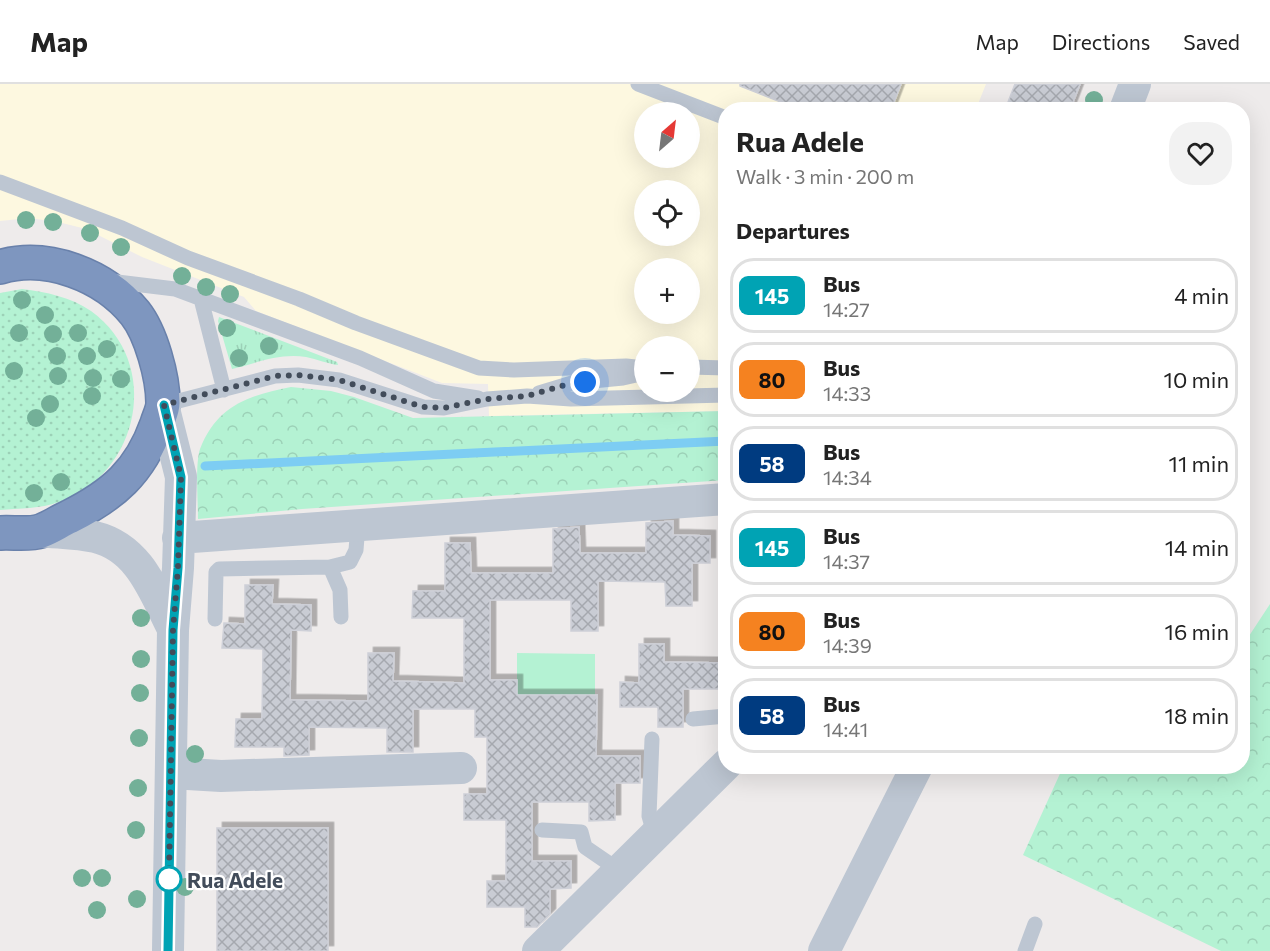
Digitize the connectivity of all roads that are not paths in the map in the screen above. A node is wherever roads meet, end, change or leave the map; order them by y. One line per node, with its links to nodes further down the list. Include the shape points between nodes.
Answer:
1 (638, 84): 4 (lane)
2 (1135, 84): 3 (street)
3 (1128, 102)
4 (718, 114)
5 (0, 182): 9 (lane, via 479,368)
6 (0, 267): 7 (highway, via 58,265)
7 (92, 279): 8 (lane, via 176,289); 17 (highway, via 136,314 160,374)
8 (201, 299): 13 (lane); 16 (lane, via 360,358 434,391)
9 (634, 367)
10 (700, 368): 11 (lane)
11 (718, 368)
12 (634, 375): 15 (lane, via 572,383)
13 (224, 390): 16 (lane, via 275,376 298,375 339,380 423,407 444,408); 17 (lane)
14 (718, 395): 15 (lane, via 571,399)
15 (527, 396): 16 (lane)
16 (487, 399)
17 (164, 405): 20 (highway, via 141,457 124,480 97,504); 22 (street, via 181,477)
18 (718, 500): 19 (street)
19 (358, 525): 22 (street); 23 (lane, via 354,556 350,562)
20 (40, 531): 21 (highway); 26 (street, via 94,537 125,551 142,568)
21 (0, 533)
22 (178, 538): 26 (street)
23 (330, 567): 24 (lane, via 339,590); 25 (lane, via 219,569)
24 (341, 617)
25 (215, 619)
26 (173, 630): 31 (street)
27 (718, 717): 28 (lane)
28 (693, 719)
29 (652, 739): 35 (lane, via 649,816)
30 (461, 768): 31 (street, via 221,776)
31 (171, 773): 38 (street)
32 (718, 773): 35 (street)
33 (913, 774): 40 (street)
34 (542, 830): 36 (lane, via 581,832 585,847)
35 (655, 837): 36 (street)
36 (620, 871): 39 (street)
37 (1035, 924): 41 (lane)
38 (168, 951)
39 (538, 951)
40 (824, 951)
41 (1025, 951)

